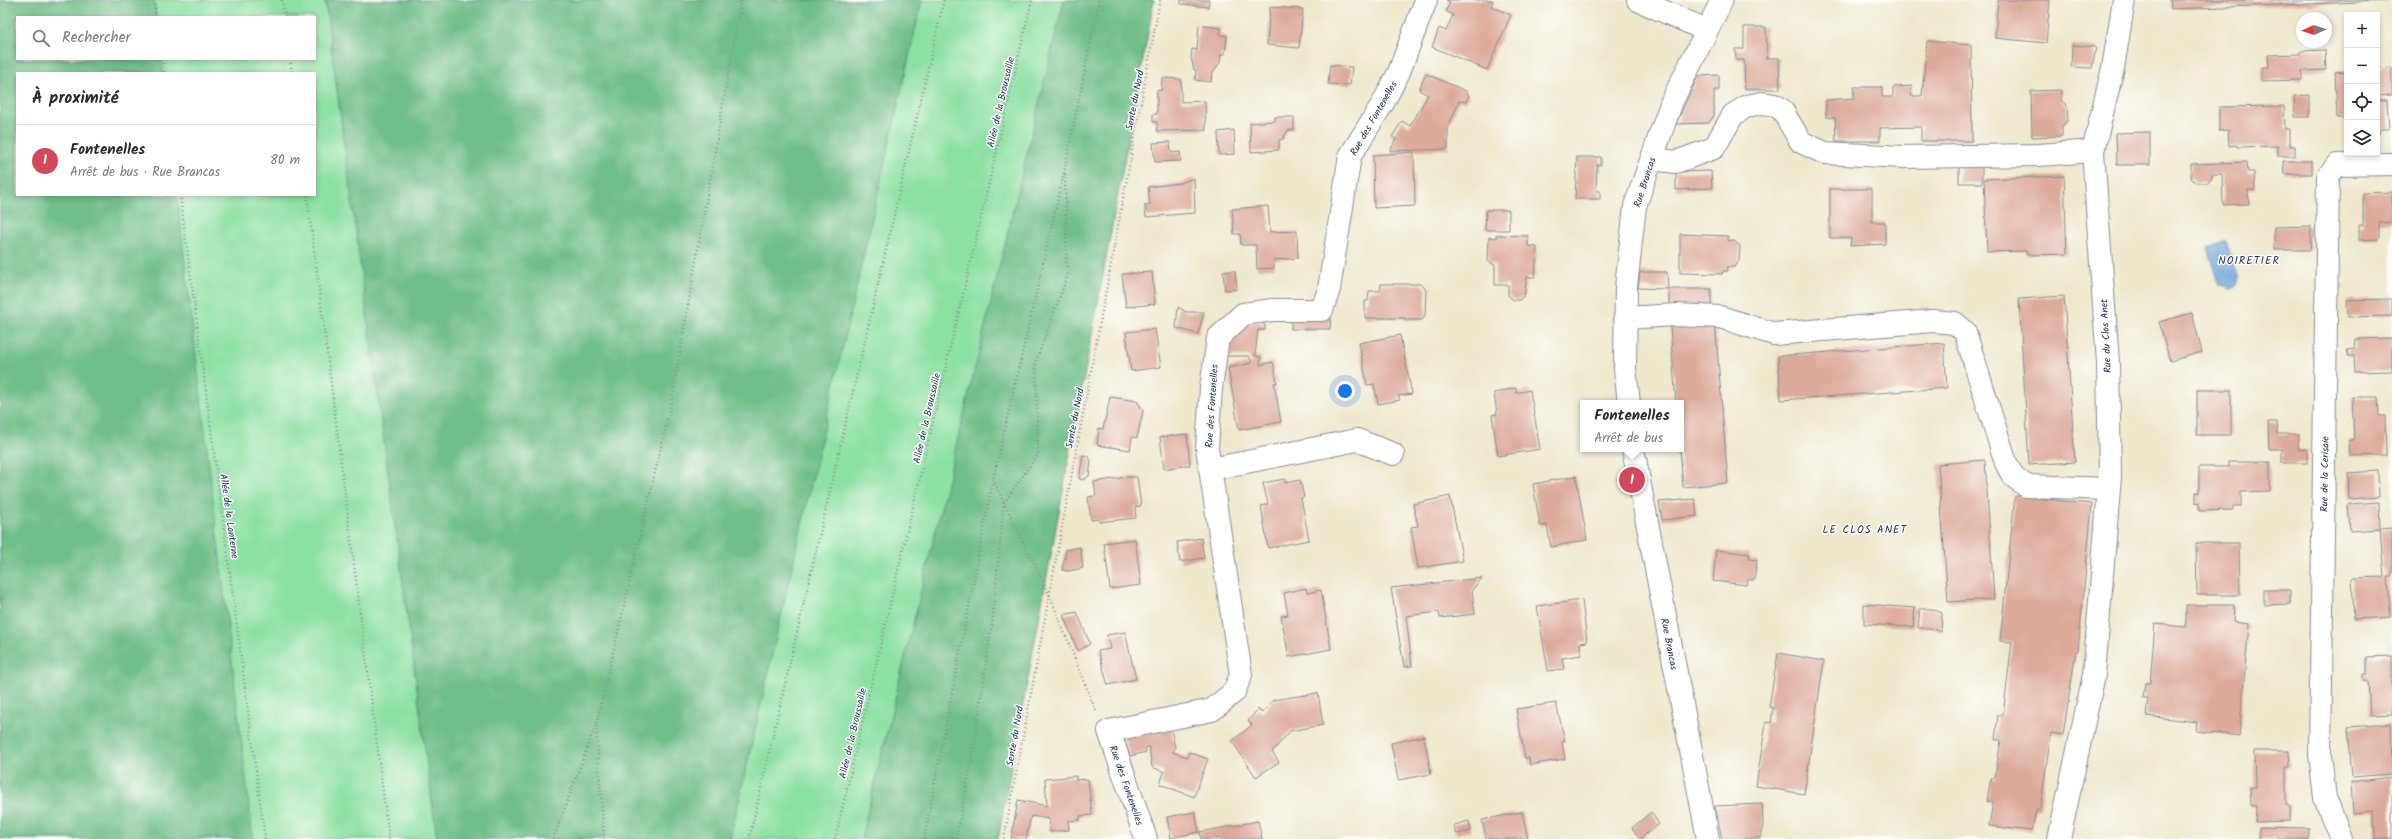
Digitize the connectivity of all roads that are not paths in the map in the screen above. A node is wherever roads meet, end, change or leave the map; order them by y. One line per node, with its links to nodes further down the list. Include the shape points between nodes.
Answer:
1 (1426, 0): 13 (street, Rue des Fontenelles, via 1399,72 1350,156 1329,289 1322,310 1273,310 1243,314 1218,338 1207,448)
2 (1638, 0): 5 (street)
3 (1722, 0): 5 (street, Rue Brancas)
4 (2124, 0): 6 (street, Rue du Clos Anet, via 2113,68)
5 (1706, 30): 7 (street, Rue Brancas, via 1672,101)
6 (2093, 151): 7 (street, via 2039,156 1903,157 1825,153 1801,142 1782,110 1762,103 1747,106 1733,115 1714,148 1676,162); 14 (street, Rue du Clos Anet, via 2108,363)
7 (1652, 159): 9 (street, Rue Brancas, via 1635,206)
8 (2392, 164): 18 (street, Rue de la Cerisaie, via 2337,165 2328,176 2320,755 2325,798)
9 (1625, 318): 10 (street, Rue Brancas, via 1625,368); 14 (street, via 1677,315 1720,317 1774,334 1933,321 1955,323 1964,332 2006,463 2013,476 2026,486)
10 (1629, 400)
11 (1634, 452): 16 (street, Rue Brancas)
12 (1393, 454): 13 (street, via 1357,440)
13 (1211, 469): 15 (street, Rue des Fontenelles, via 1241,675 1234,692 1212,710 1109,731)
14 (2108, 490): 17 (street, Rue du Clos Anet, via 2094,675)
15 (1146, 839)
16 (1708, 839)
17 (2059, 839)
18 (2341, 839)

